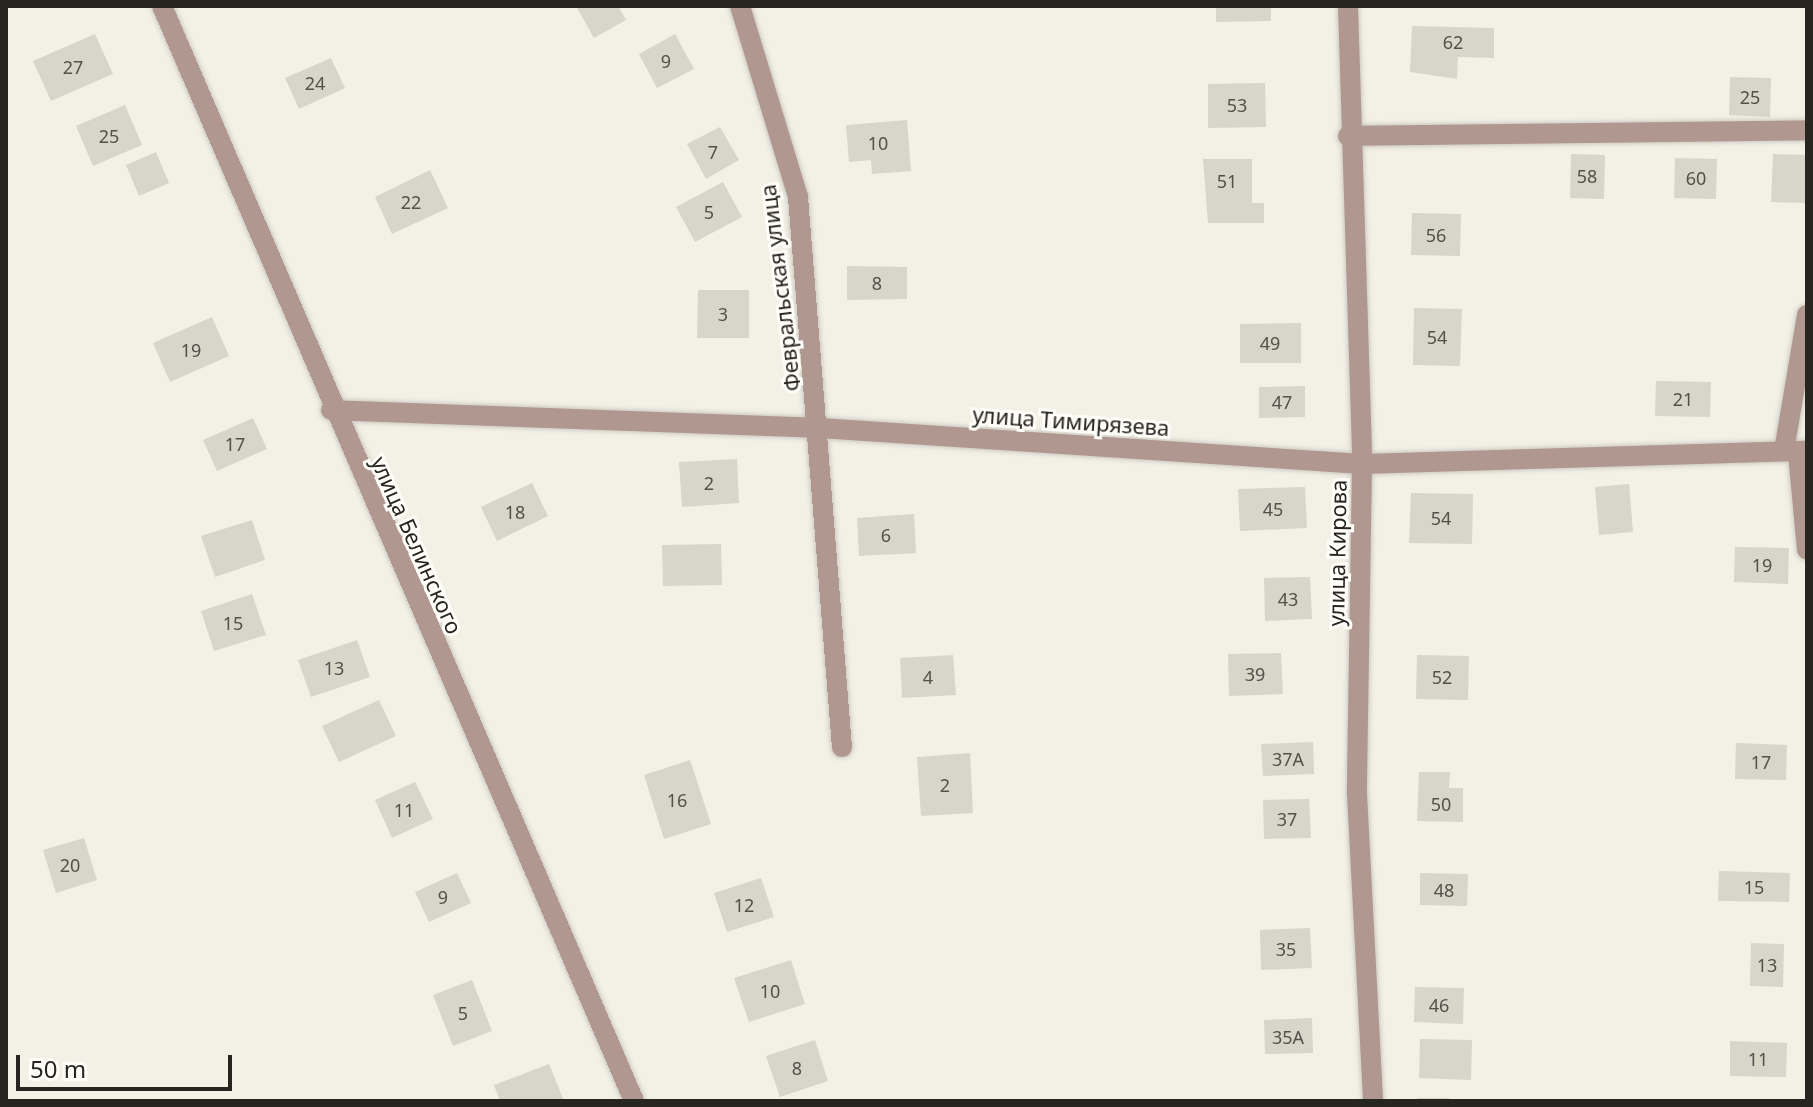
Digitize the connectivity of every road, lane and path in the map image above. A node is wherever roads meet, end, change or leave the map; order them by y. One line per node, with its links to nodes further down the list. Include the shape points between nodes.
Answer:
1 (162, 6): 7 (street, улица Белинского)
2 (740, 6): 8 (street, Февральская улица, via 798,197)
3 (1348, 6): 5 (street, улица Кирова)
4 (1807, 130): 5 (street)
5 (1348, 136): 10 (street, улица Кирова)
6 (1807, 315): 9 (street)
7 (331, 410): 8 (street, улица Тимирязева); 13 (street, улица Белинского)
8 (820, 428): 10 (street, улица Тимирязева); 12 (street, Февральская улица)
9 (1796, 452): 10 (street, улица Тимирязева); 11 (street)
10 (1362, 464): 14 (street, улица Кирова, via 1357,794)
11 (1807, 550)
12 (842, 747)
13 (634, 1101)
14 (1373, 1101)

